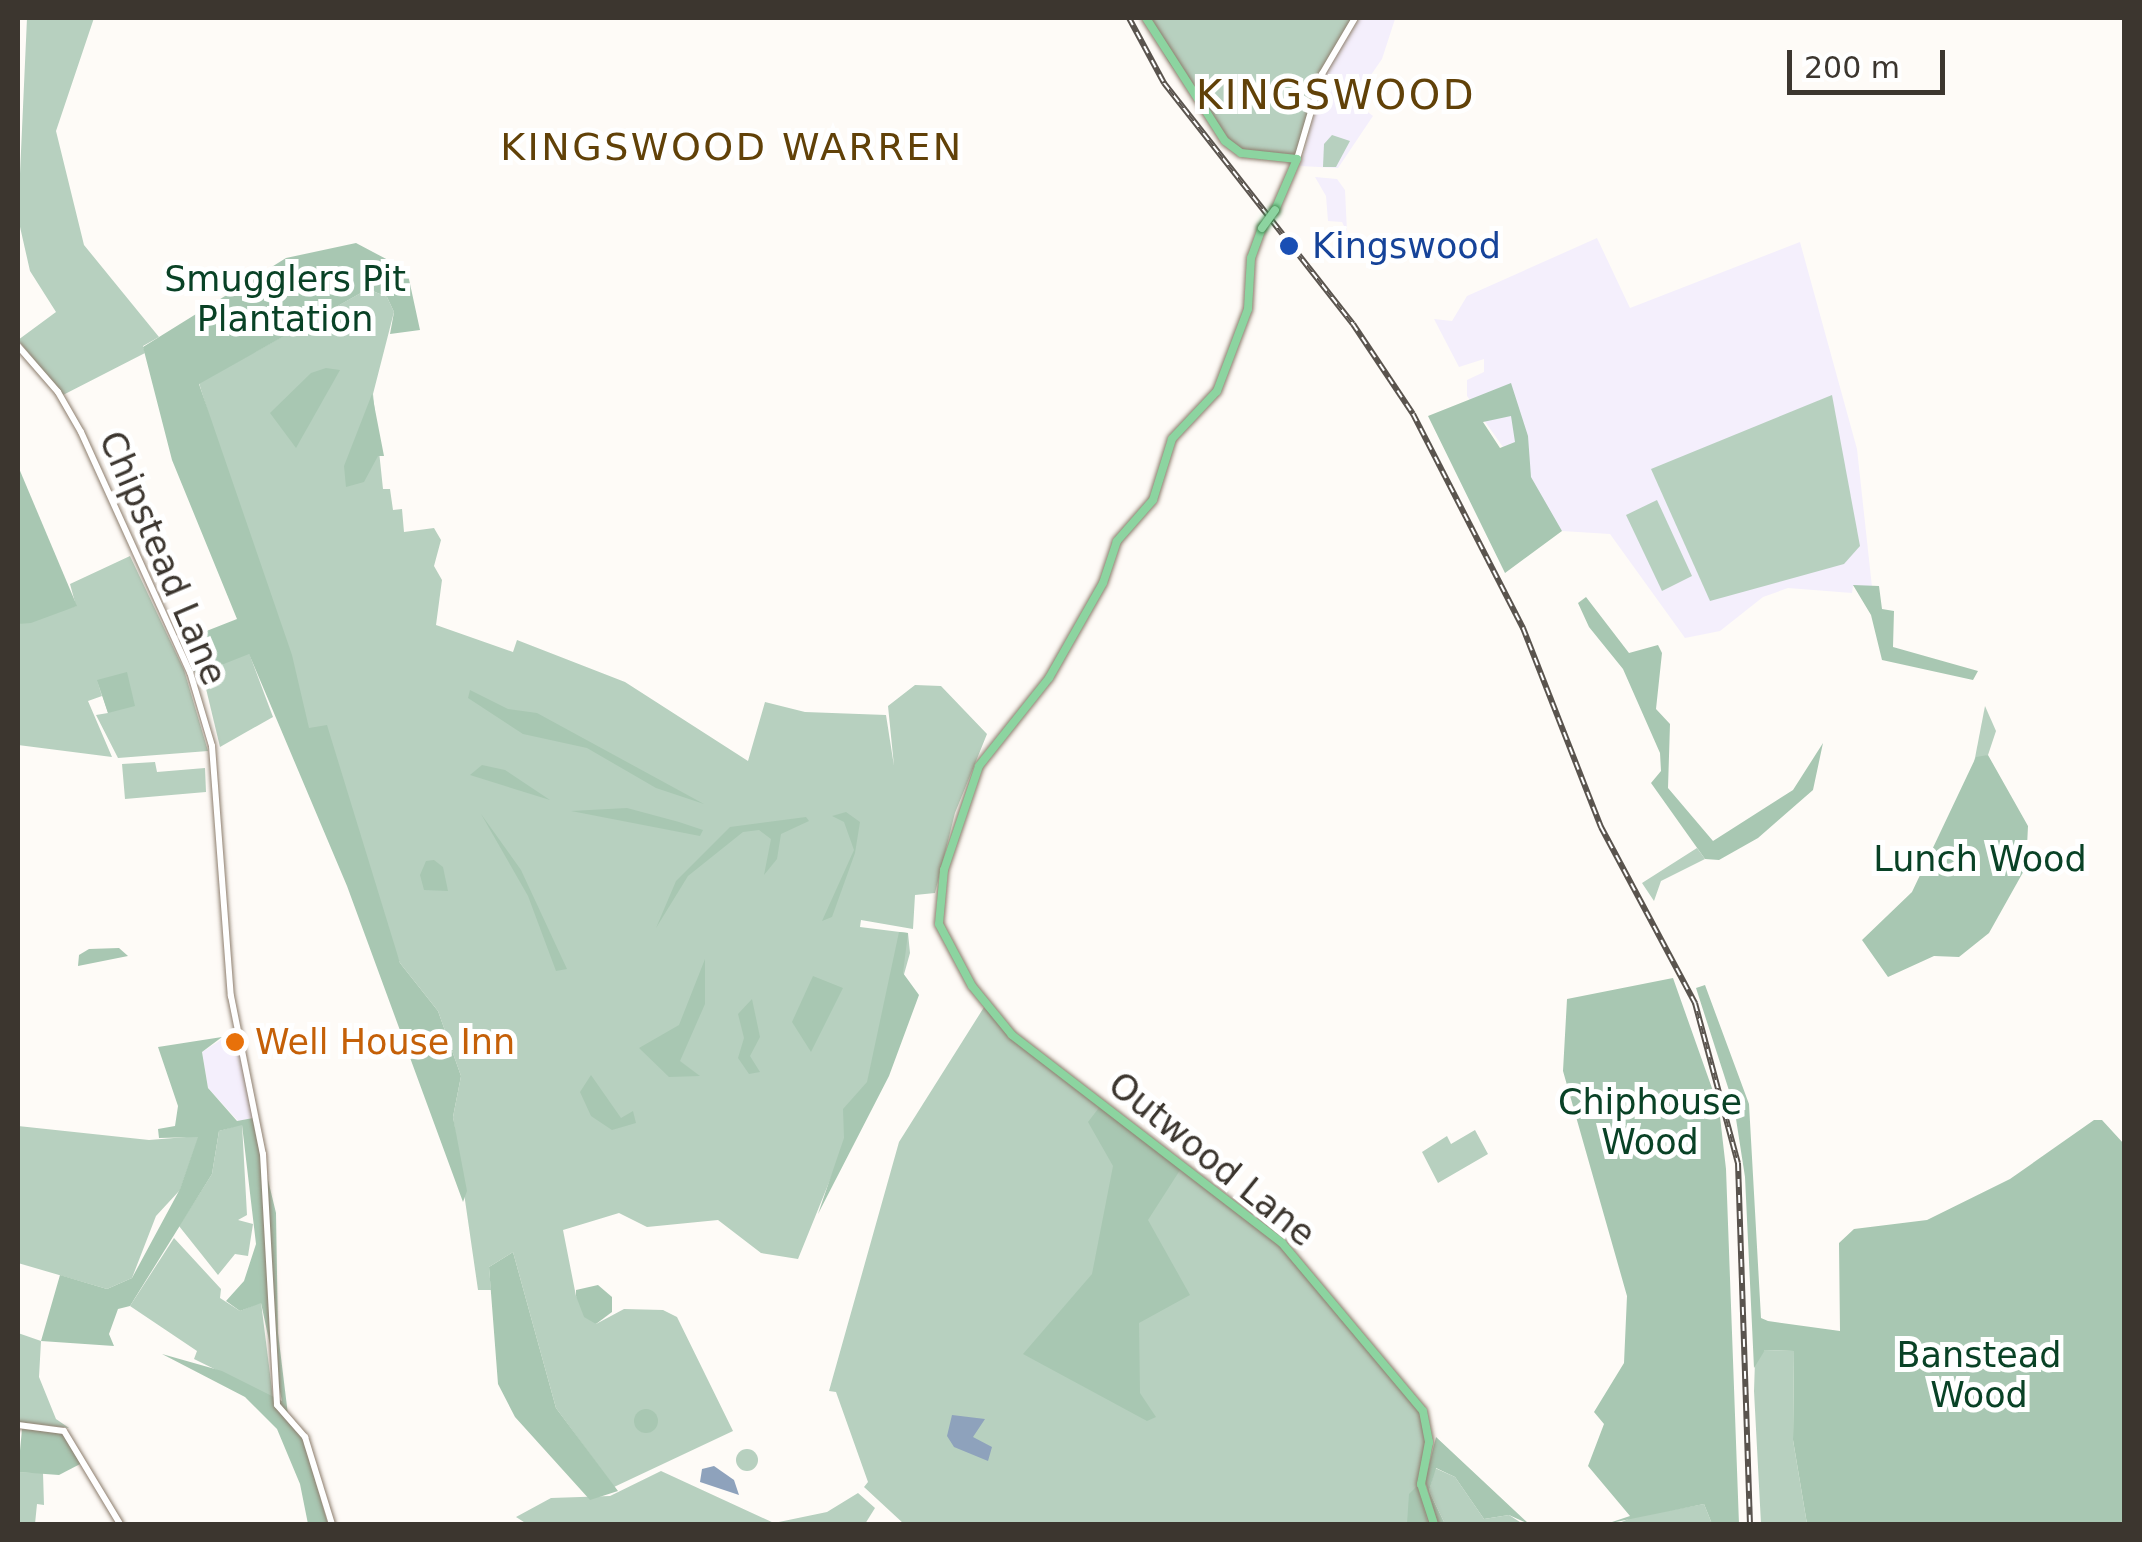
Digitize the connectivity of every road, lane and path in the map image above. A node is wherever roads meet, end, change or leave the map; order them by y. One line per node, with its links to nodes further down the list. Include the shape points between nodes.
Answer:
1 (1146, 18): 3 (main road, via 1224,141 1241,153)
2 (1355, 18): 3 (street, via 1322,74)
3 (1297, 160): 8 (main road, Outwood Lane, bridge, via 1262,228 1248,310 1218,392 1172,439 1153,500 1117,542 1103,583 1048,678 980,766 950,849 941,931 1012,1035 1282,1243 1425,1416 1429,1442 1421,1484)
4 (18, 346): 7 (street, Chipstead Lane, via 58,392 81,432 190,672 212,746 231,996 263,1154 277,1405 305,1437)
5 (18, 1425): 6 (street, via 64,1430)
6 (120, 1524)
7 (332, 1524)
8 (1434, 1524)

